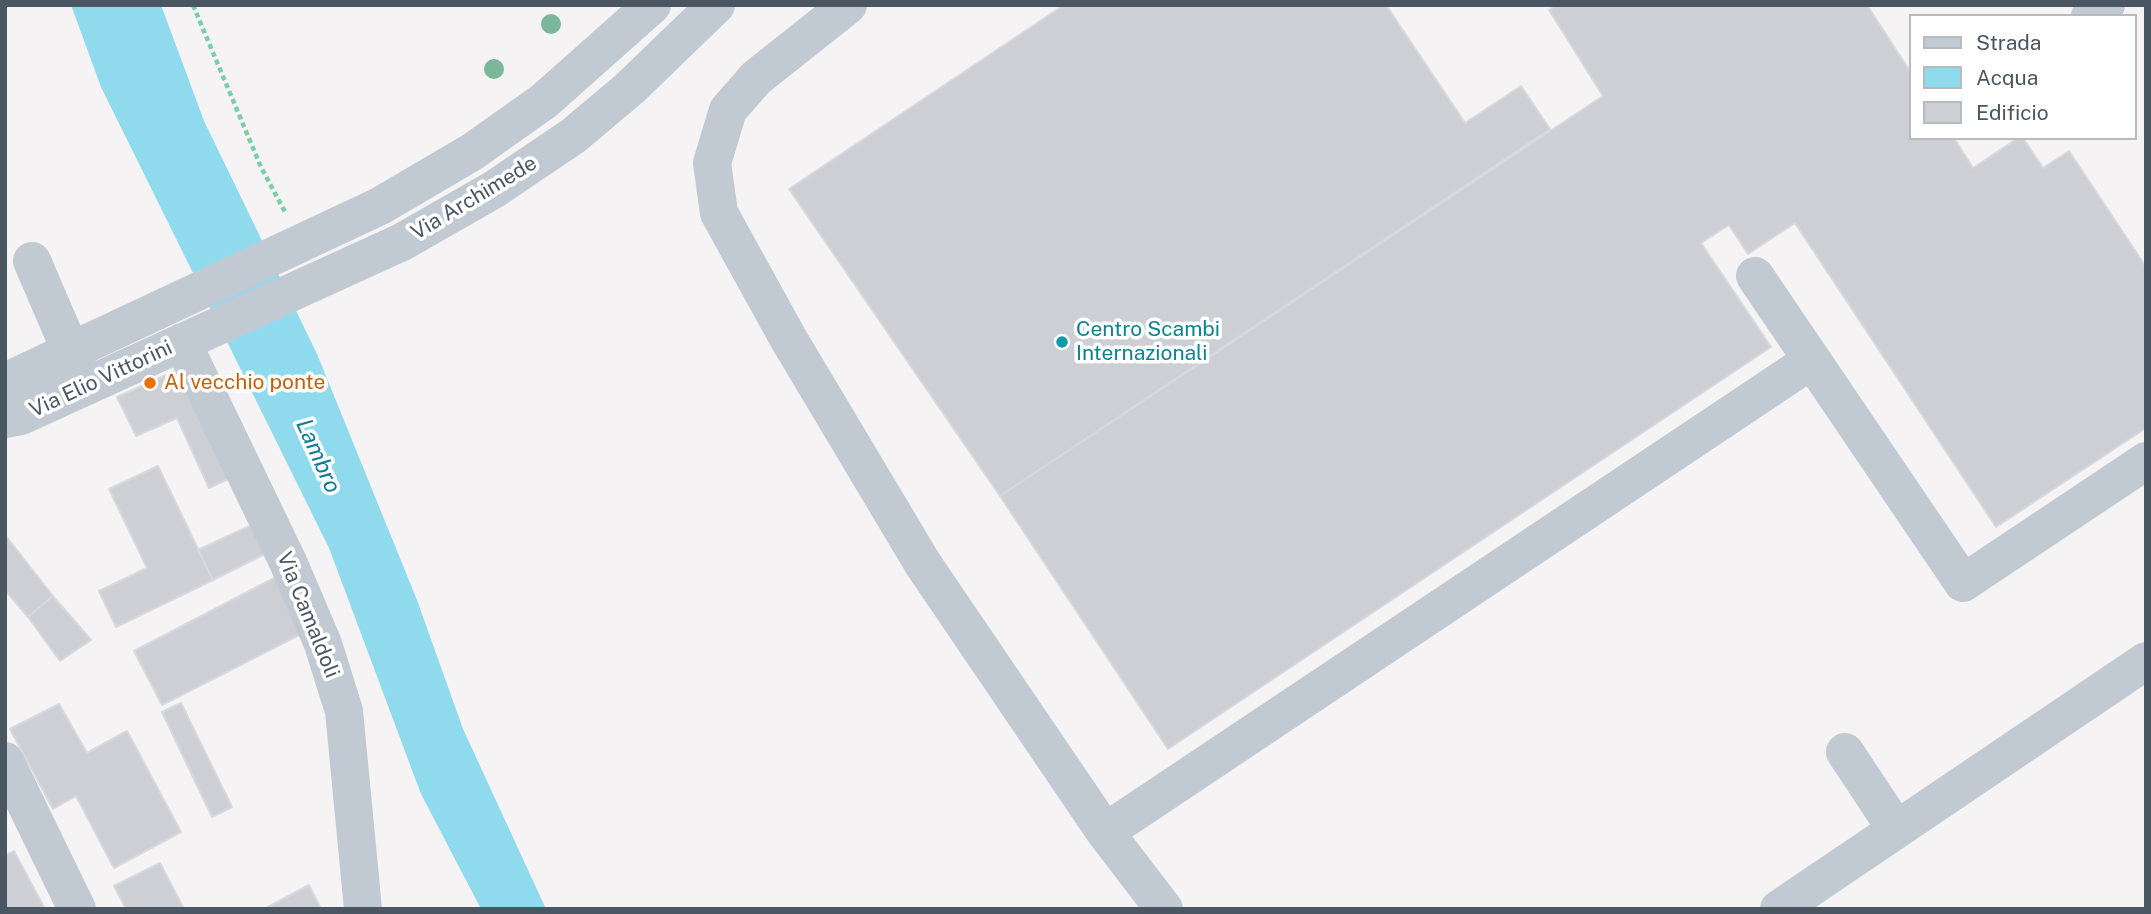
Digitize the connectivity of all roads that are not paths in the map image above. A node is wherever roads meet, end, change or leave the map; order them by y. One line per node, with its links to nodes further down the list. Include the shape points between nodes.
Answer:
1 (652, 5): 6 (street, Via Archimede, via 544,101 472,152 380,206 285,234)
2 (716, 5): 7 (street, Via Archimede, via 573,136 493,190 402,242)
3 (848, 5): 18 (street, via 756,78 728,110 712,163 719,213 923,564)
4 (32, 261): 8 (street)
5 (1755, 276): 9 (street)
6 (178, 301): 8 (street, Via Elio Vittorini)
7 (189, 339): 11 (street, Via Elio Vittorini); 20 (street, Via Camaldoli, via 323,643 344,711)
8 (71, 352): 10 (street, Via Elio Vittorini); 11 (street)
9 (1812, 360): 13 (street, via 1963,583); 18 (street)
10 (5, 382)
11 (86, 386): 12 (street, Via Elio Vittorini)
12 (5, 419)
13 (2146, 461)
14 (2146, 661): 17 (street)
15 (1845, 752): 17 (street)
16 (7, 770): 19 (street)
17 (1896, 829): 22 (street)
18 (1105, 832): 21 (street)
19 (77, 909)
20 (363, 909)
21 (1164, 909)
22 (1779, 909)

